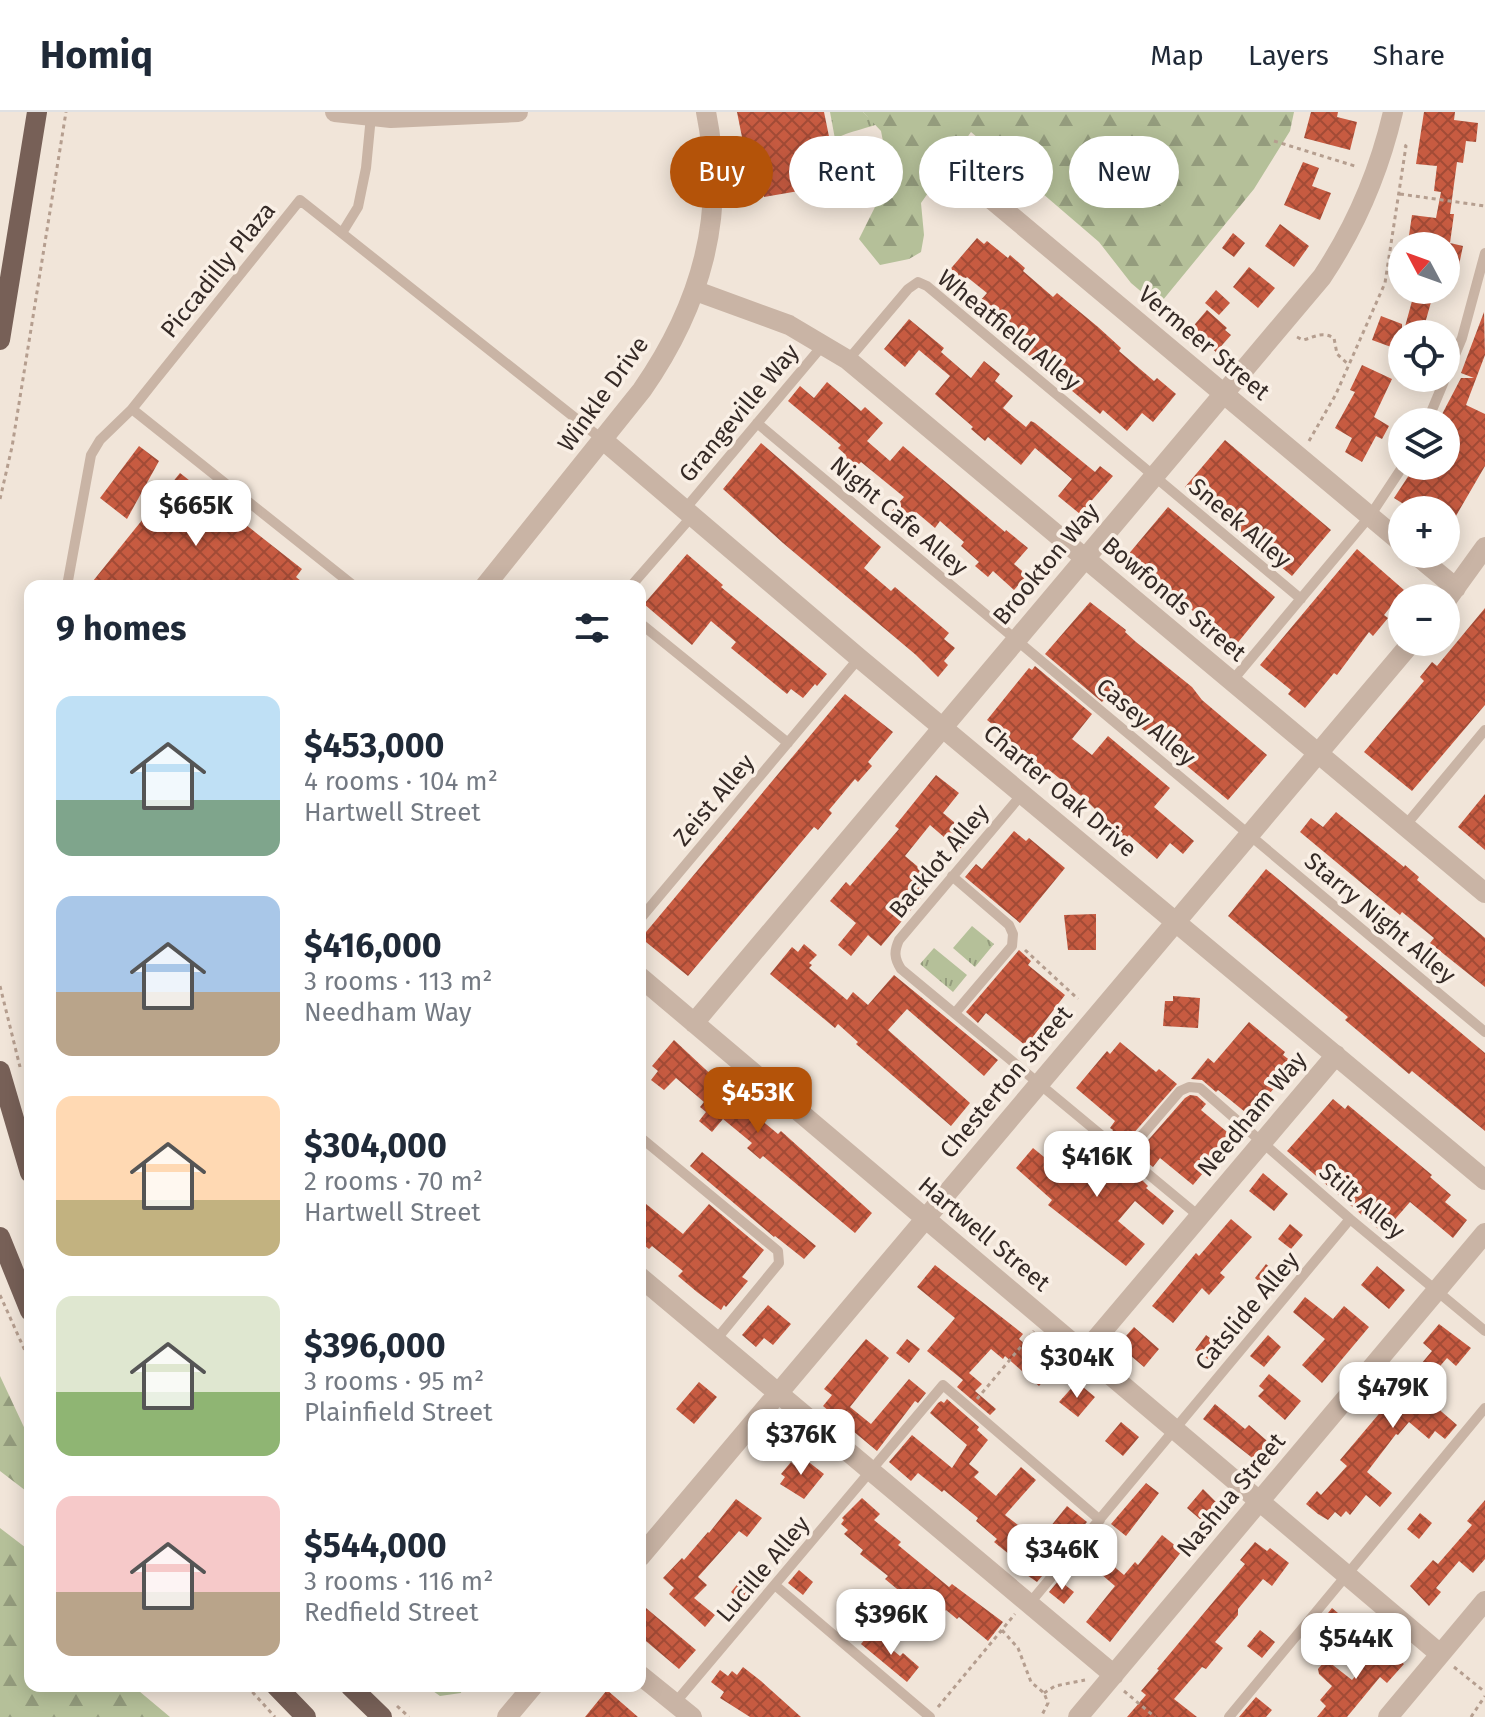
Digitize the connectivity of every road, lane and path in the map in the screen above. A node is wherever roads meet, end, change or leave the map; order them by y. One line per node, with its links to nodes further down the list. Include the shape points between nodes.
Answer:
1 (37, 112): 18 (main road)
2 (66, 112): 30 (path)
3 (335, 112): 7 (street)
4 (518, 112): 7 (street)
5 (706, 112): 16 (street, Winkle Drive, via 715,177)
6 (1393, 112): 10 (street, Brookton Way)
7 (371, 116): 14 (lane, via 358,207)
8 (1274, 141): 10 (path)
9 (1402, 145): 11 (path, via 1406,146)
10 (1376, 173): 22 (street, Brookton Way, via 1345,242 1322,277)
11 (1400, 194): 12 (path); 21 (path, via 1385,283)
12 (1485, 206)
13 (1002, 208): 22 (street, Vermeer Street)
14 (342, 233): 24 (lane, Piccadilly Plaza, via 300,200); 26 (lane, Piccadilly Plaza)
15 (1485, 253): 23 (lane, via 1462,338)
16 (696, 291): 19 (street, Bowfonds Street, via 776,320); 26 (street, Winkle Drive, via 665,357)
17 (1293, 336): 21 (path, via 1303,340 1327,334)
18 (0, 340)
19 (823, 344): 20 (street, Bowfonds Street); 25 (lane, Grangeville Way)
20 (848, 360): 28 (lane, Wheatfield Alley, via 918,282); 35 (street, Bowfonds Street)
21 (1350, 365): 27 (path)
22 (1224, 394): 28 (street, Brookton Way); 32 (street, Vermeer Street)
23 (1434, 408)
24 (132, 409): 37 (lane, via 91,455); 38 (lane)
25 (757, 423): 31 (lane, Grangeville Way); 45 (lane, Night Cafe Alley)
26 (603, 440): 31 (street, Charter Oak Drive); 39 (street, Winkle Drive)
27 (1307, 444)
28 (1154, 477): 35 (street, Brookton Way); 43 (lane, Sneek Alley)
29 (1394, 480): 32 (lane, Sneek Alley)
30 (0, 499)
31 (689, 512): 40 (lane); 47 (street, Charter Oak Drive)
32 (1370, 516): 33 (street, Vermeer Street); 43 (lane, Sneek Alley)
33 (1388, 531)
34 (1485, 547): 42 (street)
35 (1085, 558): 45 (street, Brookton Way); 48 (street, Bowfonds Street)
36 (1428, 568): 41 (street)
37 (68, 580)
38 (346, 580)
39 (490, 580)
40 (636, 580)
41 (1442, 584)
42 (1458, 584)
43 (1301, 599): 48 (lane, Sneek Alley)
44 (646, 628): 51 (lane, Zeist Alley)
45 (1016, 640): 49 (street, Brookton Way); 55 (lane, Casey Alley)
46 (1400, 656): 52 (street, Chesterton Street)
47 (859, 658): 49 (street, Charter Oak Drive); 51 (lane, Zeist Alley)
48 (1232, 681): 52 (street, Bowfonds Street)
49 (941, 726): 53 (street, Charter Oak Drive); 65 (street, Brookton Way)
50 (1485, 730): 54 (lane)
51 (788, 743): 58 (lane, Zeist Alley)
52 (1318, 754): 54 (street, Bowfonds Street); 55 (street, Chesterton Street)
53 (1023, 793): 56 (lane, Backlot Alley); 59 (street, Charter Oak Drive)
54 (1405, 826): 57 (street, Bowfonds Street)
55 (1250, 835): 59 (street, Chesterton Street); 66 (lane, Starry Night Alley)
56 (952, 876): 60 (lane, via 1009,925); 64 (lane, Backlot Alley, via 894,951 901,969)
57 (1485, 893)
58 (646, 912)
59 (1177, 922): 67 (street, Charter Oak Drive); 70 (street, Chesterton Street)
60 (1013, 939): 63 (path); 64 (lane)
61 (646, 982): 65 (street, Hartwell Street)
62 (0, 986): 69 (path)
63 (1078, 999)
64 (955, 1013): 70 (lane, Backlot Alley)
65 (694, 1023): 77 (street, Hartwell Street)
66 (1485, 1032)
67 (1336, 1055): 72 (street, Needham Way); 75 (street, Charter Oak Drive)
68 (0, 1071): 73 (main road)
69 (22, 1074)
70 (1039, 1083): 74 (lane, Backlot Alley); 77 (street, Chesterton Street)
71 (646, 1142): 87 (lane, via 778,1251 779,1263)
72 (1262, 1143): 74 (lane, Stilt Alley, via 1200,1088 1189,1087); 76 (street, Needham Way); 78 (lane, Stilt Alley)
73 (24, 1153)
74 (1125, 1155): 76 (lane, Backlot Alley)
75 (1485, 1180)
76 (1200, 1217): 89 (street, Needham Way)
77 (924, 1218): 85 (street, Hartwell Street); 90 (street, Chesterton Street)
78 (1350, 1219): 82 (lane, Stilt Alley); 93 (lane, Catslide Alley)
79 (1485, 1233): 82 (street, Nashua Street)
80 (0, 1237): 84 (main road)
81 (646, 1283): 87 (street)
82 (1437, 1290): 86 (lane, Stilt Alley); 95 (street, Nashua Street)
83 (0, 1295): 88 (path)
84 (24, 1296)
85 (1044, 1319): 89 (street, Hartwell Street); 91 (path)
86 (1485, 1331)
87 (715, 1341): 90 (street)
88 (24, 1349)
89 (1084, 1353): 93 (street, Hartwell Street)
90 (776, 1394): 94 (street); 97 (street, Chesterton Street)
91 (969, 1408): 94 (lane, Lucille Alley, via 943,1385); 96 (lane)
92 (1485, 1408): 98 (lane)
93 (1174, 1429): 95 (street, Hartwell Street); 96 (lane, Catslide Alley)
94 (871, 1472): 99 (lane, Lucille Alley); 101 (street)
95 (1259, 1502): 98 (street, Hartwell Street); 104 (street, Nashua Street)
96 (1100, 1520): 101 (lane, Catslide Alley)
97 (646, 1550)
98 (1347, 1575): 103 (street, Hartwell Street); 120 (lane)
99 (776, 1586): 111 (lane, Lucille Alley); 112 (lane)
100 (1485, 1601): 103 (street)
101 (1028, 1603): 102 (path); 104 (street)
102 (1002, 1630): 112 (path); 118 (path, via 1018,1648 1031,1682 1044,1693 1048,1703)
103 (1446, 1660): 110 (path); 121 (street)
104 (1114, 1675): 119 (street, Nashua Street)
105 (646, 1680): 111 (street)
106 (252, 1692): 113 (path)
107 (282, 1692): 114 (main road)
108 (356, 1692): 115 (main road)
109 (528, 1692): 116 (street)
110 (1485, 1694): 122 (path)
111 (675, 1703): 117 (street)
112 (930, 1716)
113 (275, 1717)
114 (306, 1717)
115 (382, 1717)
116 (507, 1717)
117 (692, 1717)
118 (1041, 1717)
119 (1078, 1717)
120 (1229, 1717)
121 (1388, 1717)
122 (1471, 1717)

